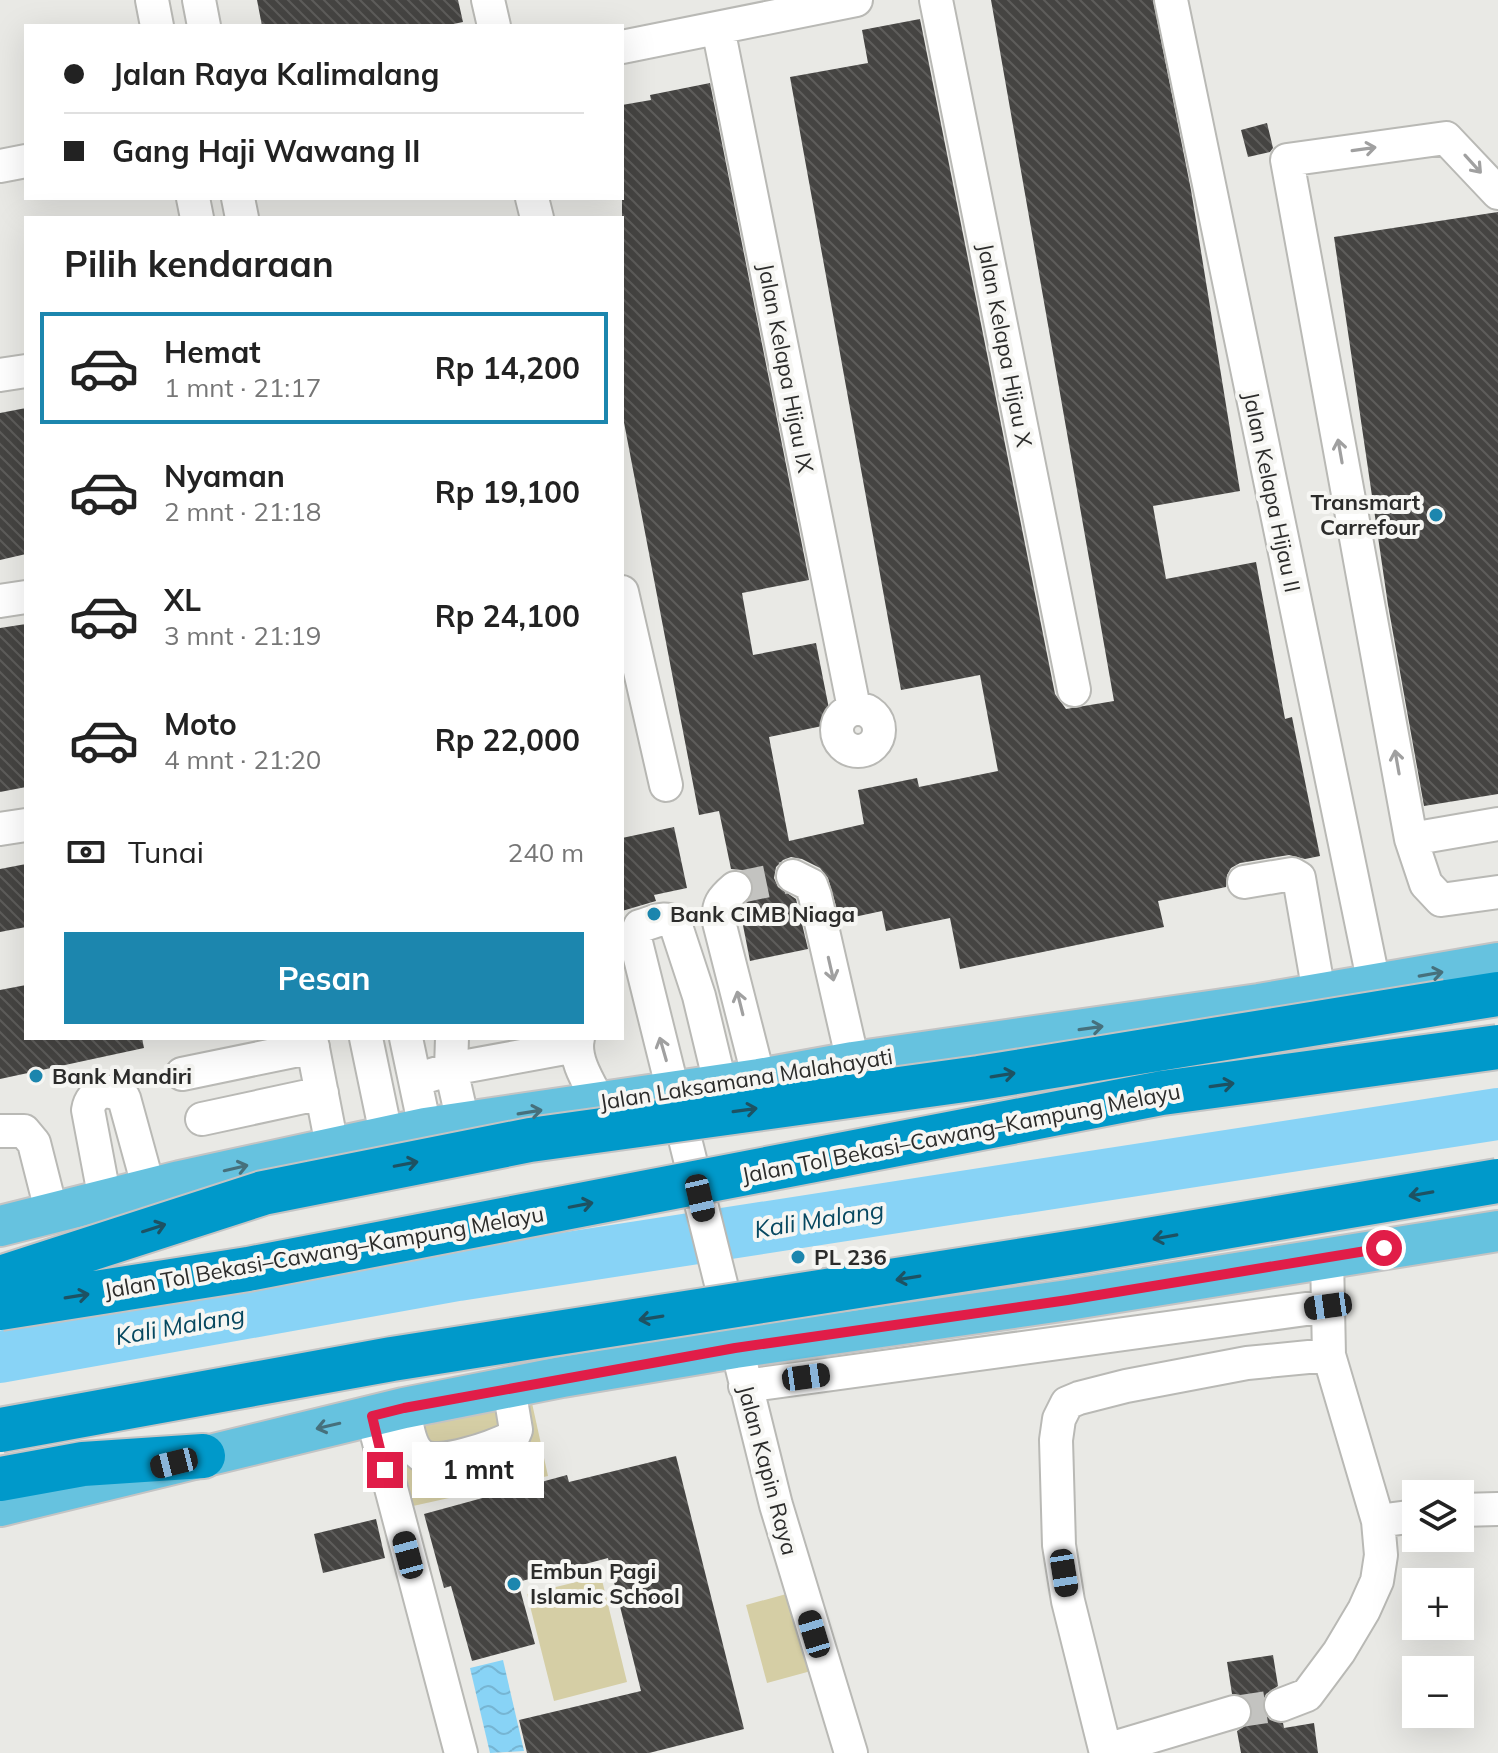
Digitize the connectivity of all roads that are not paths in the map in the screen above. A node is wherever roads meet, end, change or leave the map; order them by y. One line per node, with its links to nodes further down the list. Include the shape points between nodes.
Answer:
1 (152, 0): 7 (street)
2 (199, 0): 8 (street)
3 (488, 0): 9 (street)
4 (856, 0): 10 (street)
5 (936, 0): 20 (street, Jalan Kelapa Hijau X)
6 (1171, 0): 32 (street, Jalan Kelapa Hijau II)
7 (157, 24)
8 (204, 24)
9 (494, 24)
10 (718, 28): 11 (street); 21 (street, Jalan Kelapa Hijau IX)
11 (624, 47)
12 (24, 161): 13 (street)
13 (0, 166)
14 (1498, 193): 26 (street, one-way to 14, via 1287,160 1446,138)
15 (24, 371): 16 (street)
16 (0, 375)
17 (24, 597): 18 (street)
18 (0, 601)
19 (624, 601): 22 (street)
20 (1074, 690)
21 (854, 708)
22 (666, 785)
23 (1498, 824): 26 (street)
24 (24, 825): 25 (street)
25 (0, 829)
26 (1411, 839): 30 (street, via 1426,884 1441,900)
27 (793, 876): 41 (street, one-way to 41, via 811,885 815,896)
28 (1244, 882): 33 (street, via 1292,874 1299,878)
29 (735, 888): 43 (street, one-way to 29, via 717,909)
30 (1498, 892)
31 (1498, 963): 32 (main road, Jalan Laksamana Malahayati, one-way to 31)
32 (1374, 984): 33 (main road, Jalan Laksamana Malahayati)
33 (1319, 993): 41 (main road, Jalan Laksamana Malahayati, one-way to 33)
34 (1498, 994): 61 (highway, one-way to 34, bridge, via 263,1193 515,1142 979,1078)
35 (366, 1040): 52 (street)
36 (406, 1040): 44 (street)
37 (312, 1042): 42 (street); 47 (street)
38 (577, 1042): 40 (street); 48 (street, via 583,1070)
39 (1498, 1047): 63 (highway, Jalan Tol Bekasi–Cawang–Kampung Melayu, one-way to 39, bridge, via 263,1266 1162,1093)
40 (451, 1053): 44 (street); 50 (street)
41 (853, 1062): 43 (main road, Jalan Laksamana Malahayati)
42 (182, 1074)
43 (759, 1079): 45 (main road, Jalan Laksamana Malahayati)
44 (415, 1080): 50 (street)
45 (720, 1083): 46 (main road, Jalan Laksamana Malahayati); 46 (street, Jalan Kapin Raya, one-way to 45, via 635,938 640,926 667,919 676,926 699,996)
46 (674, 1090): 48 (main road, Jalan Laksamana Malahayati); 65 (street, Jalan Kapin Raya)
47 (322, 1093): 49 (street); 53 (street)
48 (599, 1102): 50 (main road, Jalan Laksamana Malahayati, one-way to 48)
49 (202, 1119)
50 (444, 1125): 52 (main road, Jalan Laksamana Malahayati)
51 (0, 1131): 57 (street, via 24,1131 34,1143)
52 (386, 1134): 53 (main road, Jalan Laksamana Malahayati)
53 (332, 1146): 55 (main road, Jalan Laksamana Malahayati, one-way to 53)
54 (1498, 1181): 68 (highway, one-way to 68, bridge, via 392,1359)
55 (149, 1189): 56 (main road, Jalan Laksamana Malahayati); 56 (street, via 124,1098 105,1091 90,1101 88,1110)
56 (105, 1200): 57 (main road, Jalan Laksamana Malahayati)
57 (52, 1214): 58 (main road, Jalan Laksamana Malahayati)
58 (0, 1226)
59 (1498, 1231): 60 (main road)
60 (1327, 1257): 62 (street); 65 (main road, via 1068,1300)
61 (0, 1278)
62 (1328, 1306): 64 (street); 65 (street)
63 (0, 1308)
64 (1329, 1355): 75 (street); 78 (street, via 1247,1363 1067,1403 1056,1440 1059,1545)
65 (740, 1367): 66 (main road); 80 (street, Jalan Kapin Raya)
66 (509, 1388): 67 (main road); 67 (street, via 513,1437 462,1456 428,1459 418,1454)
67 (388, 1412): 69 (main road, one-way to 69); 79 (street)
68 (0, 1430)
69 (203, 1456): 70 (highway, via 83,1464); 71 (main road)
70 (0, 1479)
71 (0, 1506)
72 (1498, 1509): 73 (street)
73 (1474, 1510)
74 (1402, 1518): 75 (street)
75 (1378, 1521): 76 (street, via 1377,1581 1364,1610 1307,1695)
76 (1281, 1705)
77 (1234, 1712): 78 (street)
78 (1106, 1752)
79 (461, 1753)
80 (851, 1753)

